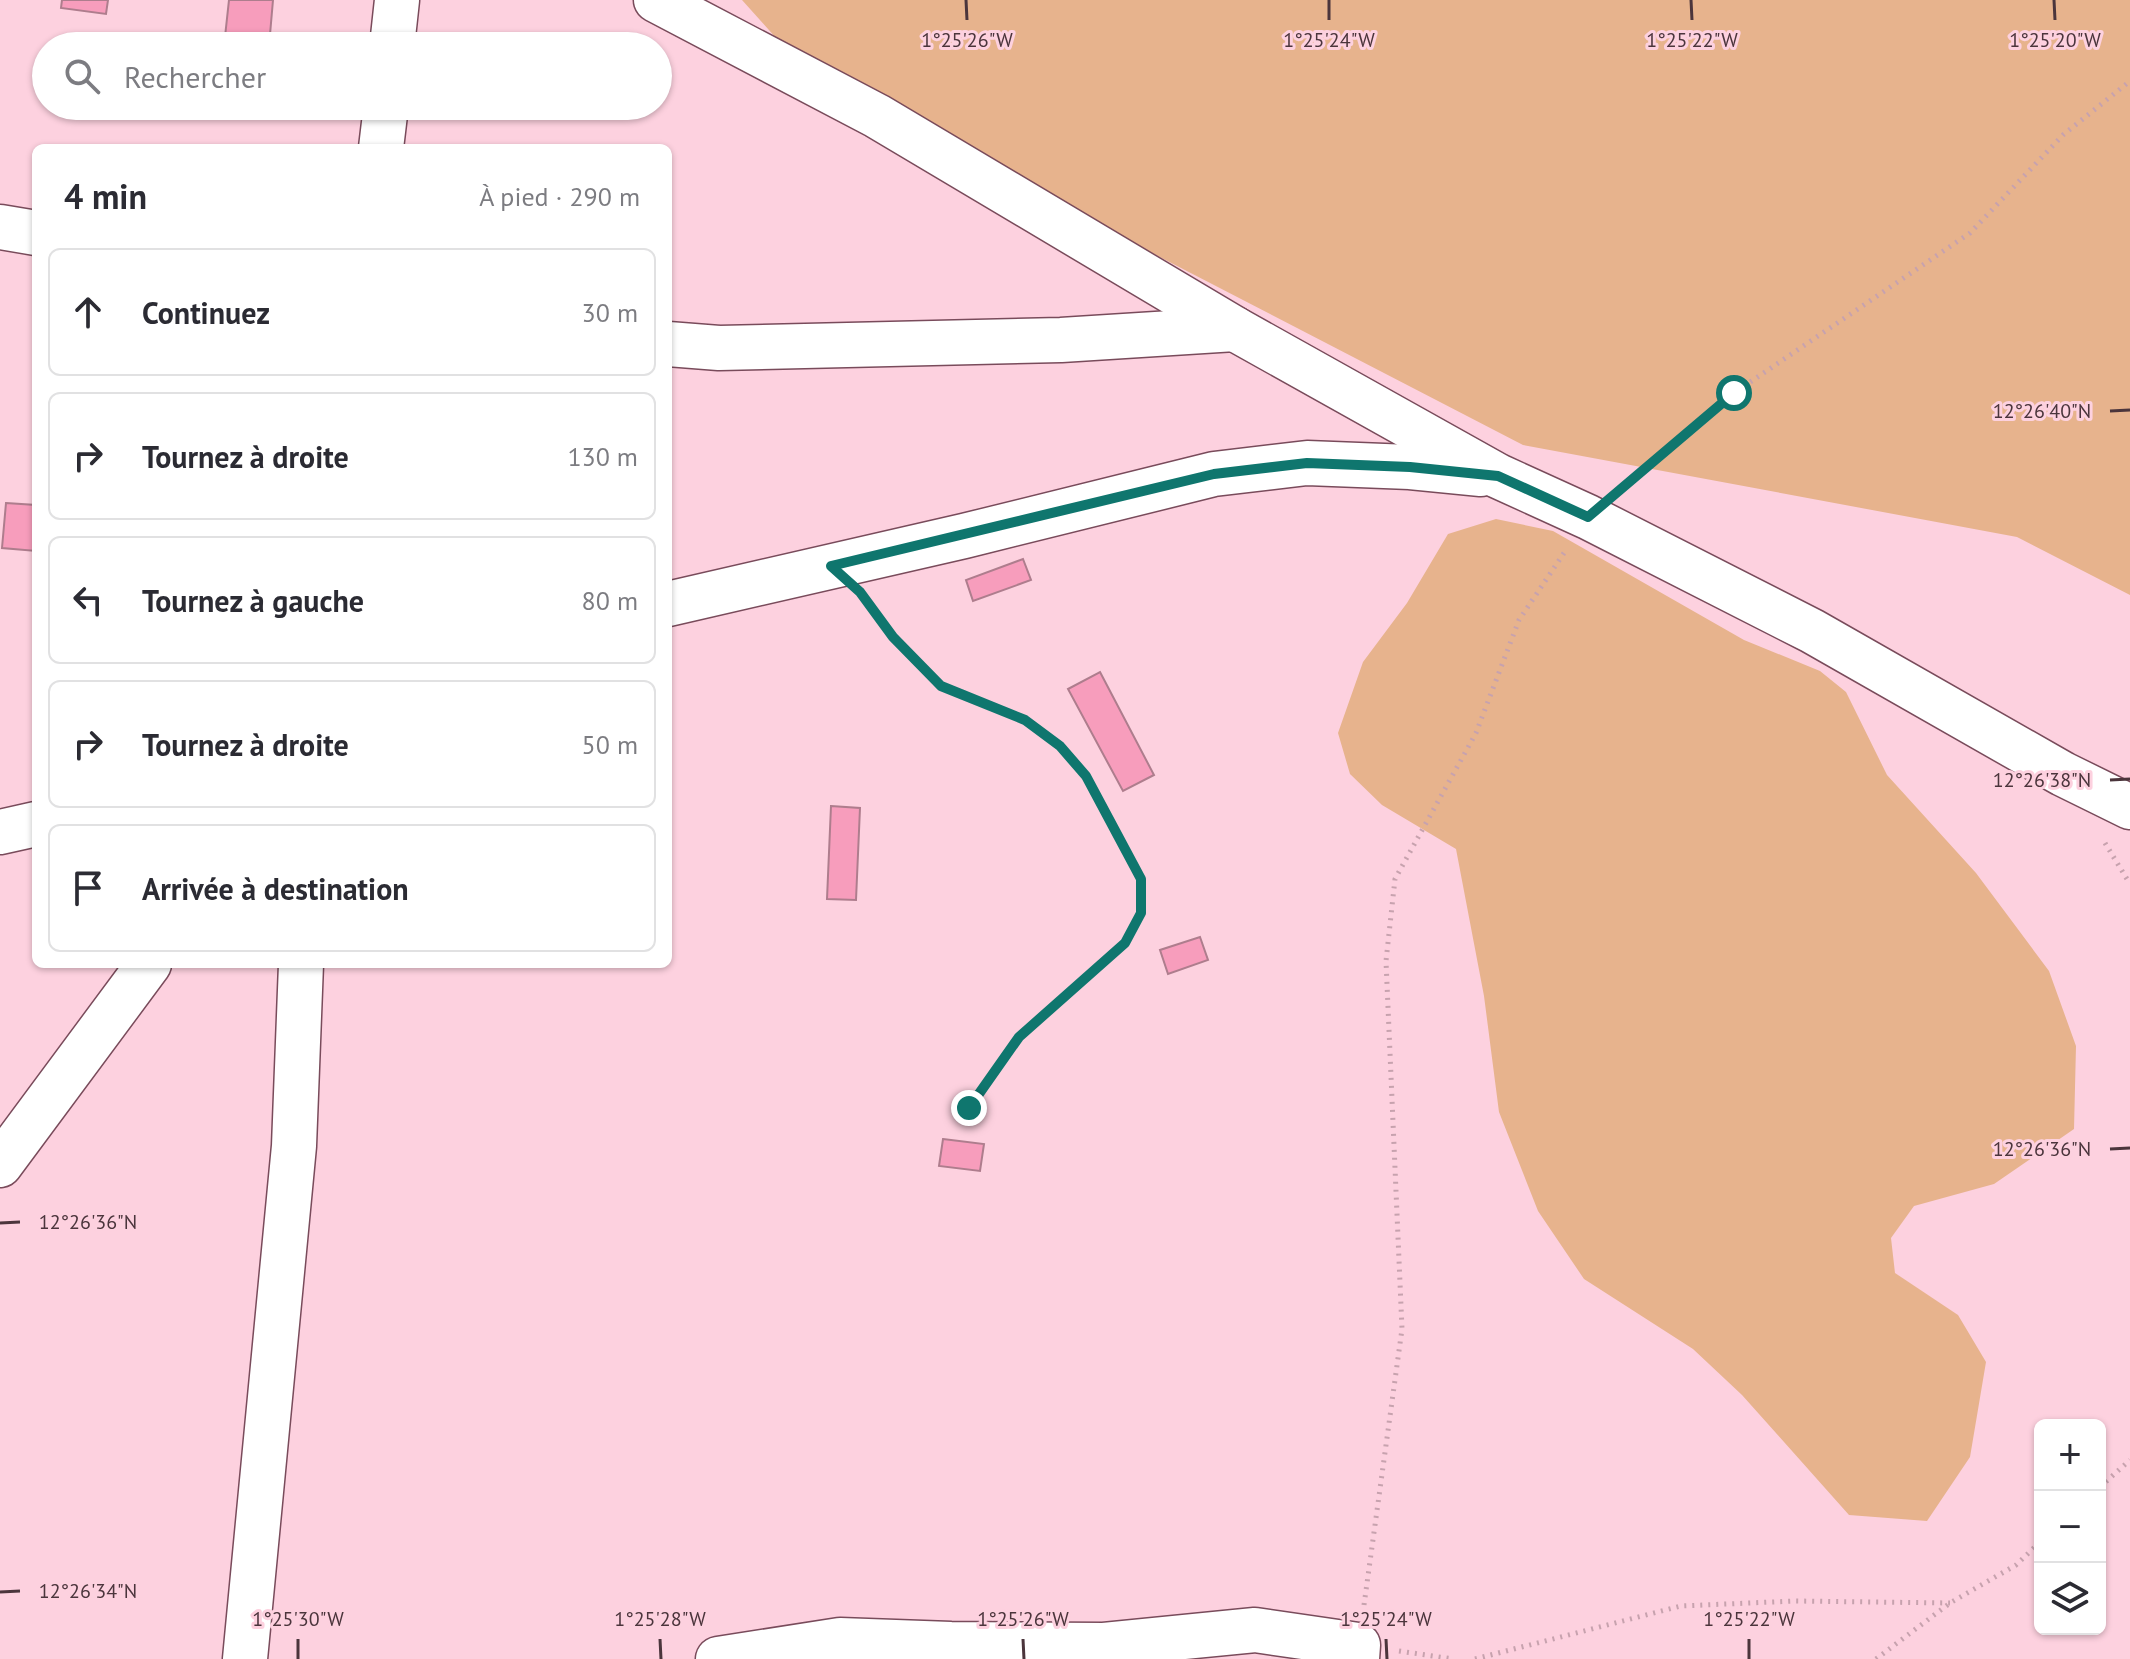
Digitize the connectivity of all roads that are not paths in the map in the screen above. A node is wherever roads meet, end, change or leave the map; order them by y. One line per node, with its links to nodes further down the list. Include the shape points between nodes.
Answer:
1 (397, 0): 3 (street)
2 (656, 0): 8 (street, via 877,116)
3 (394, 32)
4 (384, 120): 5 (street)
5 (381, 144)
6 (0, 227): 7 (street)
7 (32, 232)
8 (1235, 329): 9 (street, via 1061,340 719,348); 10 (street)
9 (672, 344)
10 (1498, 476): 11 (street, via 1307,463 1214,474); 12 (street, via 1812,631)
11 (672, 603)
12 (2130, 807)
13 (32, 825): 14 (street)
14 (0, 832)
15 (146, 968): 17 (street)
16 (301, 968): 19 (street, via 294,1146)
17 (0, 1165)
18 (1358, 1652): 20 (street, via 1255,1630 1104,1645 840,1640)
19 (245, 1659)
20 (718, 1659)

